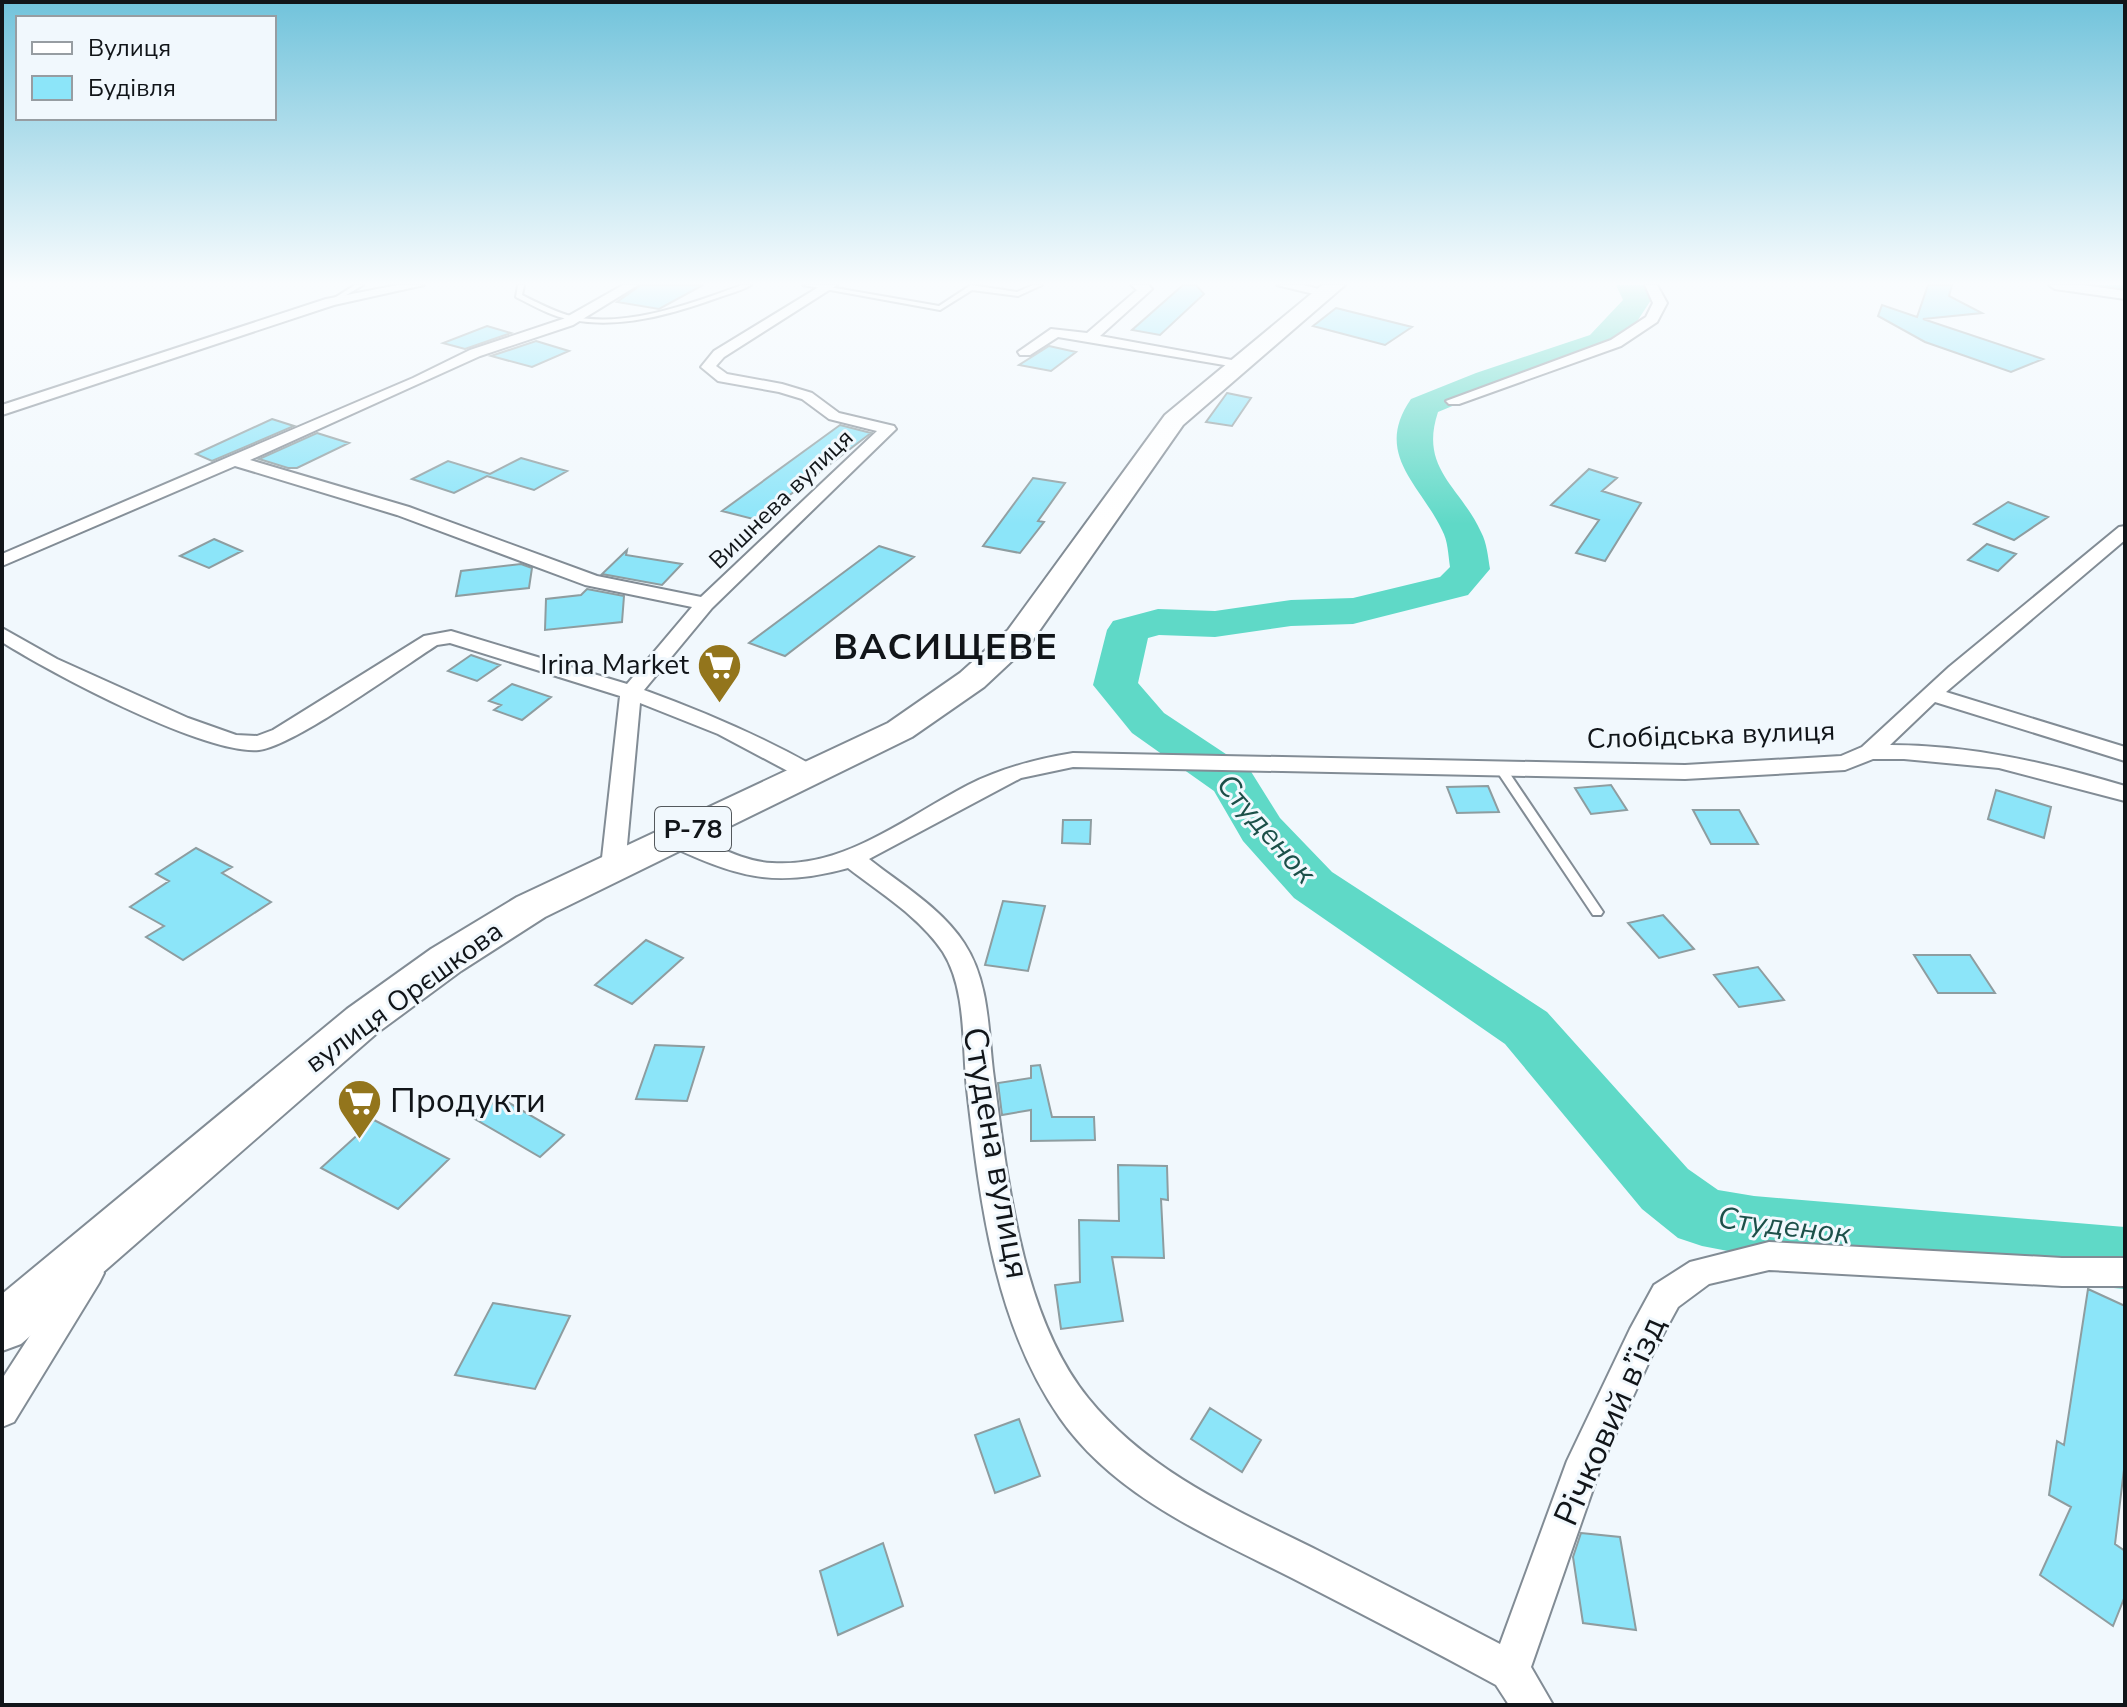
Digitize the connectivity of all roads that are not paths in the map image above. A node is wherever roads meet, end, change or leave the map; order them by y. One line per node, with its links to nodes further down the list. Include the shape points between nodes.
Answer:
1 (140, 365): 7 (street)
2 (449, 365): 8 (street)
3 (710, 365): 11 (street, Вишнева вулиця, via 723,378 782,388 807,396 834,416 888,429)
4 (1237, 365): 18 (main road, вулиця Орєшкова / Р-78, via 1168,428 1019,637 972,680 900,730)
5 (1557, 365): 6 (street)
6 (1454, 401)
7 (2, 410)
8 (236, 461): 10 (street); 11 (street, via 403,511 592,581)
9 (2125, 531): 14 (street, Слобідська вулиця)
10 (2, 561)
11 (705, 604): 13 (street, Вишнева вулиця)
12 (2, 634): 13 (street, via 122,697 234,742 259,743 281,735 431,640 451,637)
13 (631, 692): 18 (street, via 776,753); 22 (street)
14 (1930, 694): 15 (street, Слобідська вулиця); 16 (street)
15 (1870, 752): 17 (street, Слобідська вулиця, via 1845,763 1685,772); 19 (street, via 1994,758)
16 (2125, 754)
17 (1500, 767): 21 (street, Слобідська вулиця, via 1073,760 1014,773); 23 (lane)
18 (809, 773): 20 (main road, вулиця Орєшкова / Р-78)
19 (2125, 794)
20 (674, 838): 21 (street, via 729,863 759,870 821,870); 22 (main road, вулиця Орєшкова / Р-78)
21 (854, 860): 28 (street, Студена вулиця, via 940,931 962,963 990,1159 1019,1291 1043,1354 1073,1407 1112,1449 1174,1498)
22 (613, 867): 24 (main road, вулиця Орєшкова / Р-78, via 531,907 362,1021)
23 (1597, 912)
24 (116, 1229): 26 (main road, вулиця Орєшкова / Р-78); 27 (street)
25 (2125, 1272): 28 (street, Річковий в’їзд, via 1769,1256 1701,1272 1666,1296 1642,1340 1585,1461)
26 (2, 1327)
27 (2, 1410)
28 (1510, 1671): 29 (street, Студена вулиця)
29 (1533, 1705)

